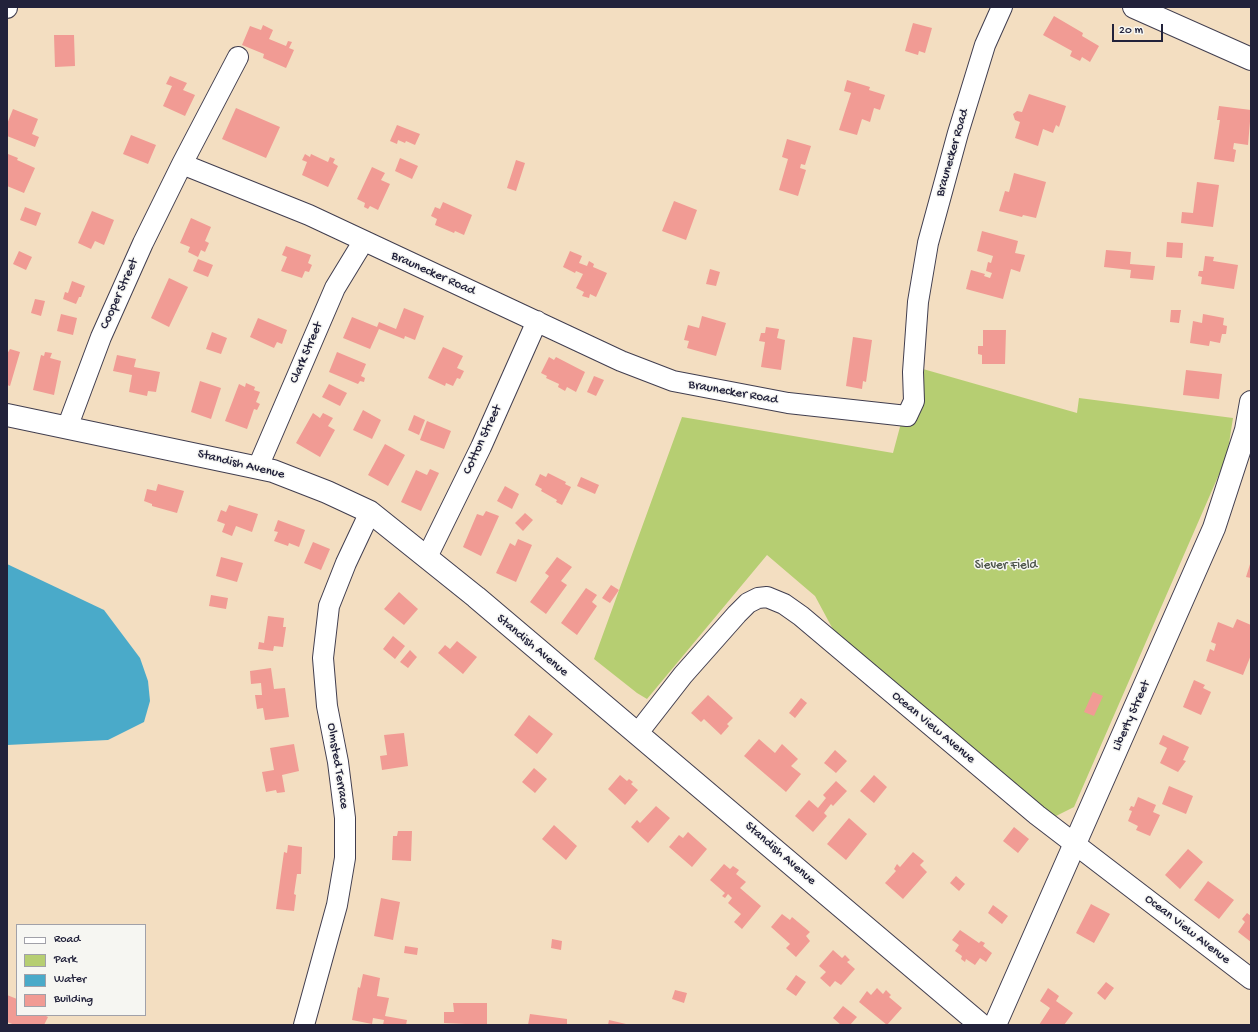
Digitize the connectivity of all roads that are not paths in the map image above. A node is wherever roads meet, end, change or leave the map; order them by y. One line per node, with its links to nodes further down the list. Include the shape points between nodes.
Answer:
1 (1002, 7): 7 (street, Braunecker Road, via 985,45 928,243 918,302 913,372 914,401 907,416 788,403 673,381 621,361)
2 (1134, 7): 4 (street)
3 (238, 58): 5 (street, Cooper Street)
4 (1251, 59)
5 (182, 164): 6 (street, Braunecker Road, via 309,215); 10 (street, Cooper Street, via 101,337)
6 (363, 242): 7 (street, Braunecker Road); 11 (street, Clark Street, via 335,288)
7 (537, 321): 13 (street, Cotton Street, via 481,447)
8 (1251, 402): 15 (street, Liberty Street, via 1246,430 1214,528)
9 (7, 415): 10 (street, Standish Avenue)
10 (67, 428): 11 (street, Standish Avenue)
11 (258, 467): 12 (street, Standish Avenue, via 327,492)
12 (370, 512): 13 (street, Standish Avenue); 17 (street, Olmsted Terrace, via 329,606 323,658 327,706 345,818 345,858 335,913)
13 (427, 557): 14 (street, Standish Avenue)
14 (637, 734): 15 (street, Ocean View Avenue, via 683,675 737,614 748,603 767,597 784,604 801,616 958,750); 18 (street, Standish Avenue)
15 (1076, 844): 16 (street, Ocean View Avenue); 19 (street, Liberty Street)
16 (1251, 979)
17 (304, 1025)
18 (981, 1025)
19 (995, 1025)

